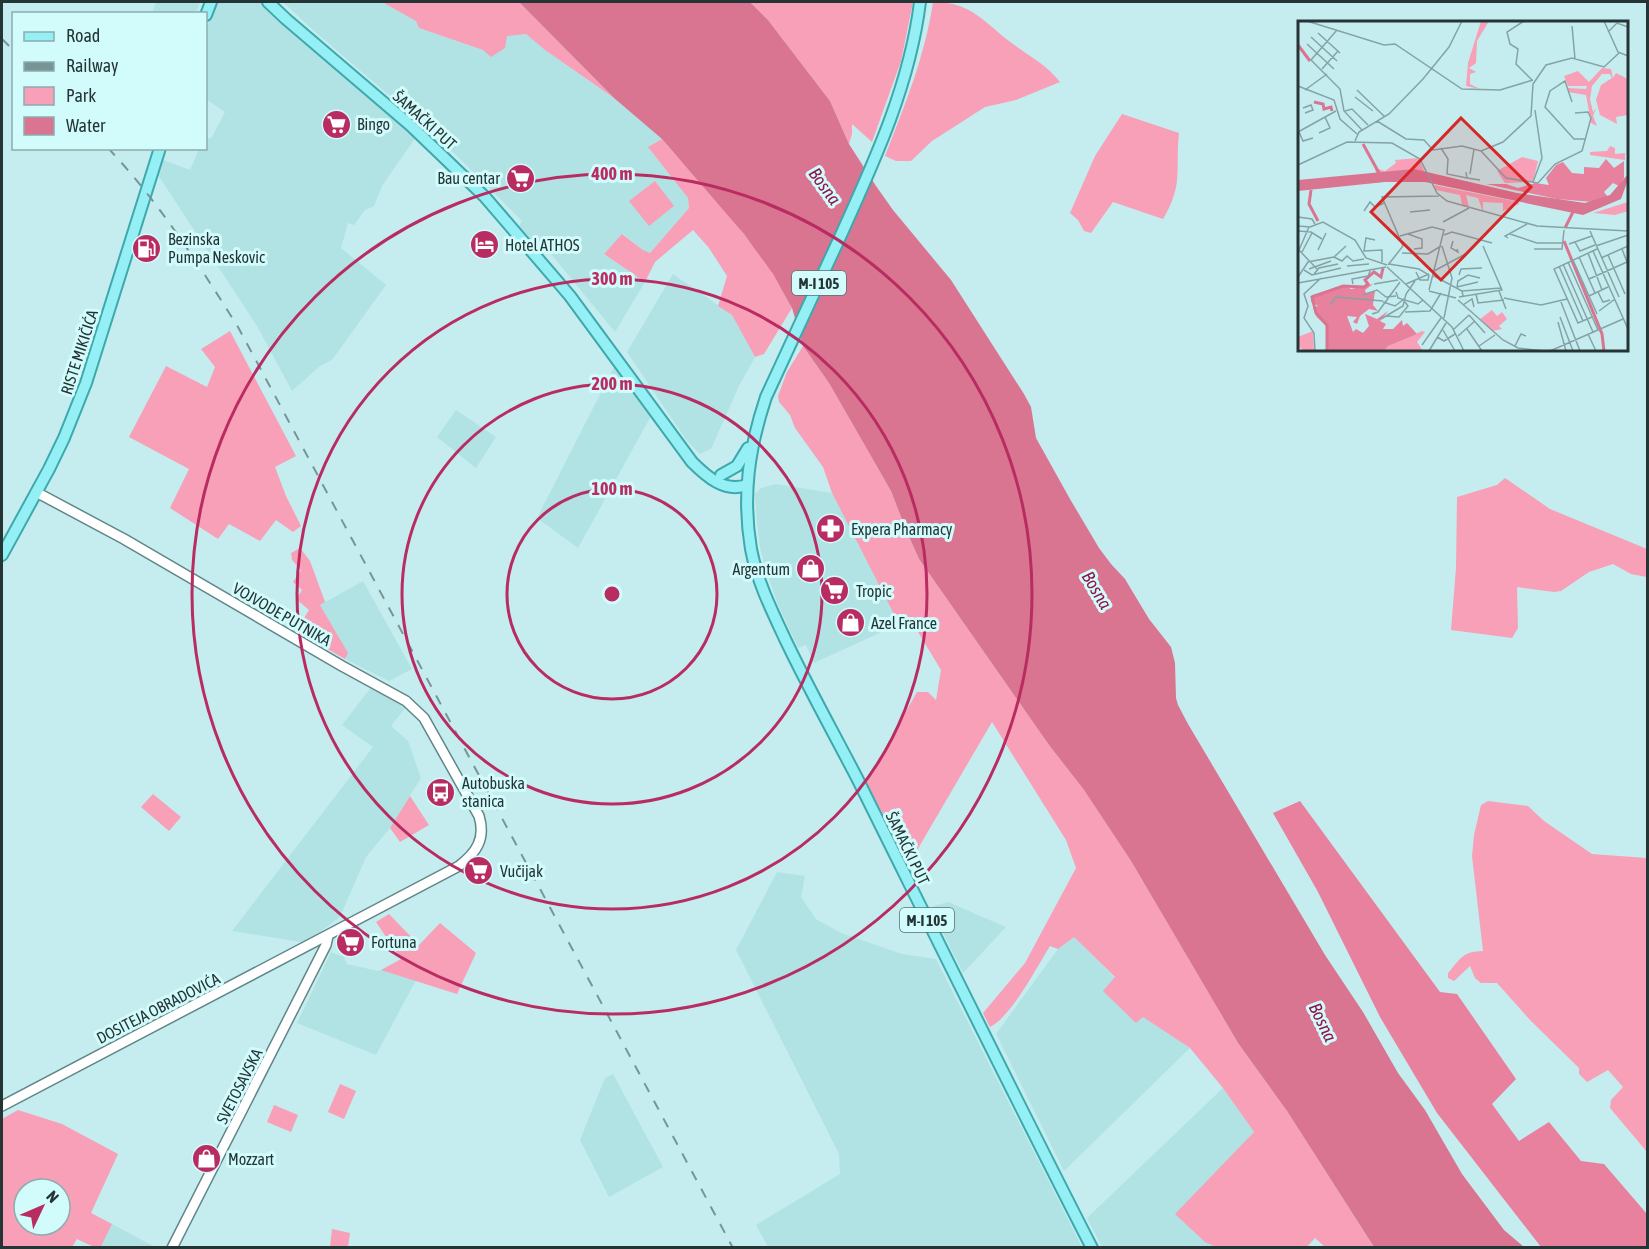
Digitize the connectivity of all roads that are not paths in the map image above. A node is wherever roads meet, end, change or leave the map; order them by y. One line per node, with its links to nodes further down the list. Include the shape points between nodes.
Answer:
1 (269, 2): 5 (main road, ŠAMAČKI PUT, via 410,125 485,197 570,296)
2 (920, 2): 4 (main road, M-I 105, via 908,65 893,113 872,168 766,397)
3 (159, 150): 8 (main road, RISTE MIKIČIĆA, via 86,383)
4 (753, 440): 6 (main road, via 737,466); 7 (main road, M-I 105)
5 (702, 472): 6 (main road); 7 (main road, ŠAMAČKI PUT, via 727,486)
6 (721, 476): 7 (main road, via 737,477)
7 (747, 485): 13 (main road, ŠAMAČKI PUT / M-I 105, via 751,549 769,605)
8 (36, 492): 9 (main road, RISTE MIKIČIĆA); 10 (street, VOJVODE PUTNIKA, via 406,701 424,718 479,816 482,833 476,850 459,866)
9 (2, 555)
10 (328, 936): 11 (street, DOSITEJA OBRADOVIĆA); 12 (street, SVETOSAVSKA, via 287,1025)
11 (2, 1106)
12 (172, 1248)
13 (1092, 1248)

